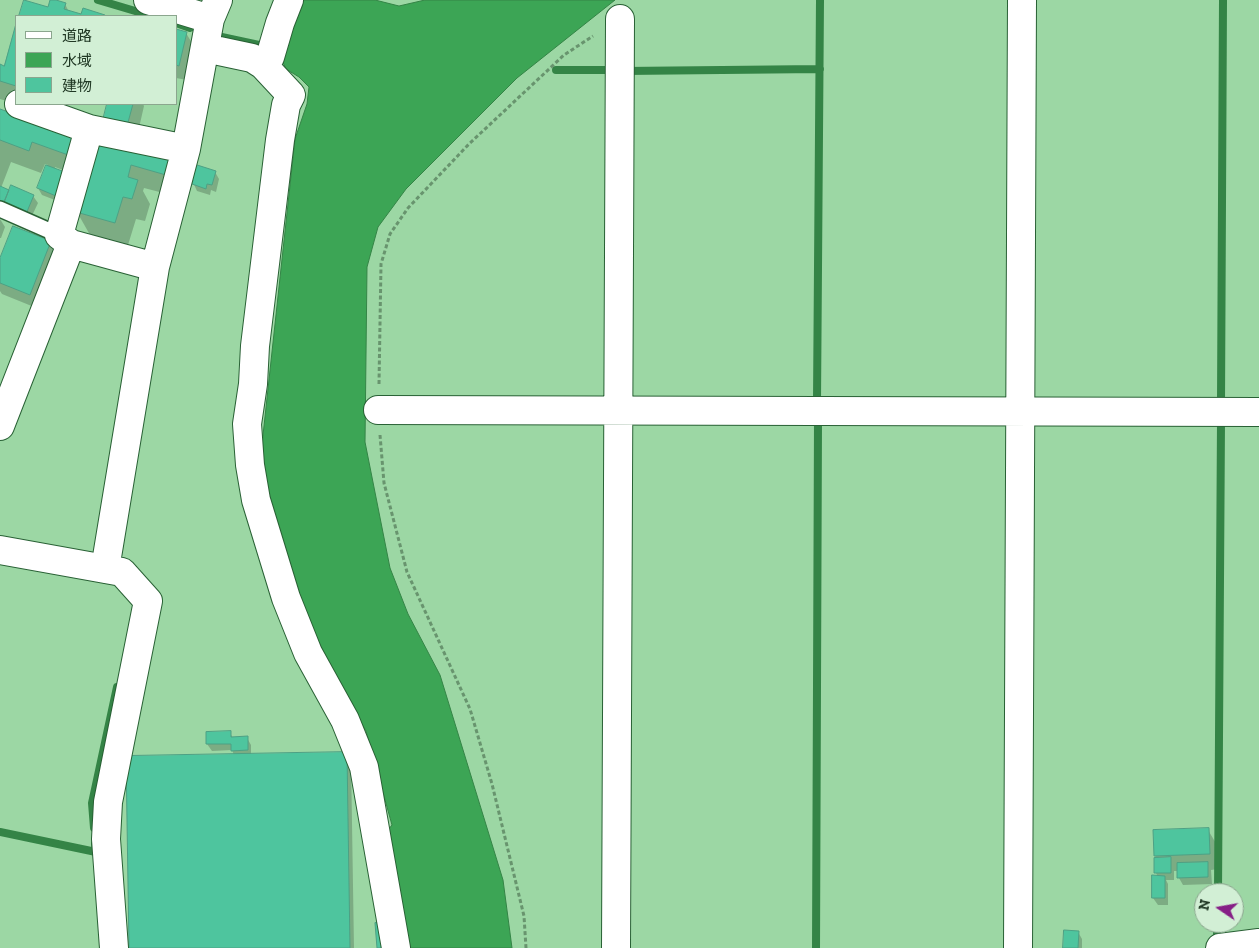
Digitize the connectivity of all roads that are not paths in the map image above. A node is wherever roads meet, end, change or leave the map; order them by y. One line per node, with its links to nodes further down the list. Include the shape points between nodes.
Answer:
1 (148, 0): 4 (street)
2 (289, 0): 7 (street, via 270,57)
3 (1022, 0): 18 (street)
4 (214, 10): 6 (street)
5 (620, 19): 16 (street)
6 (205, 48): 7 (street, via 252,58); 12 (street)
7 (263, 65): 25 (street, via 291,95 280,140 255,346 248,424 250,466 256,500 286,598 308,652 345,720 364,766)
8 (0, 97): 9 (street)
9 (15, 102)
10 (23, 105): 11 (street)
11 (89, 129): 12 (street); 14 (street)
12 (186, 149): 15 (street)
13 (0, 209): 14 (lane)
14 (65, 239): 15 (street); 20 (street)
15 (155, 267): 22 (street)
16 (618, 409): 17 (street); 18 (street); 26 (street)
17 (378, 410)
18 (1020, 412): 19 (street); 27 (street)
19 (1259, 412)
20 (0, 426)
21 (0, 550): 22 (street)
22 (105, 569): 24 (street, via 122,572 148,601 108,802 106,839)
23 (1259, 943): 28 (street)
24 (114, 948)
25 (396, 948)
26 (616, 948)
27 (1018, 948)
28 (1220, 948)

